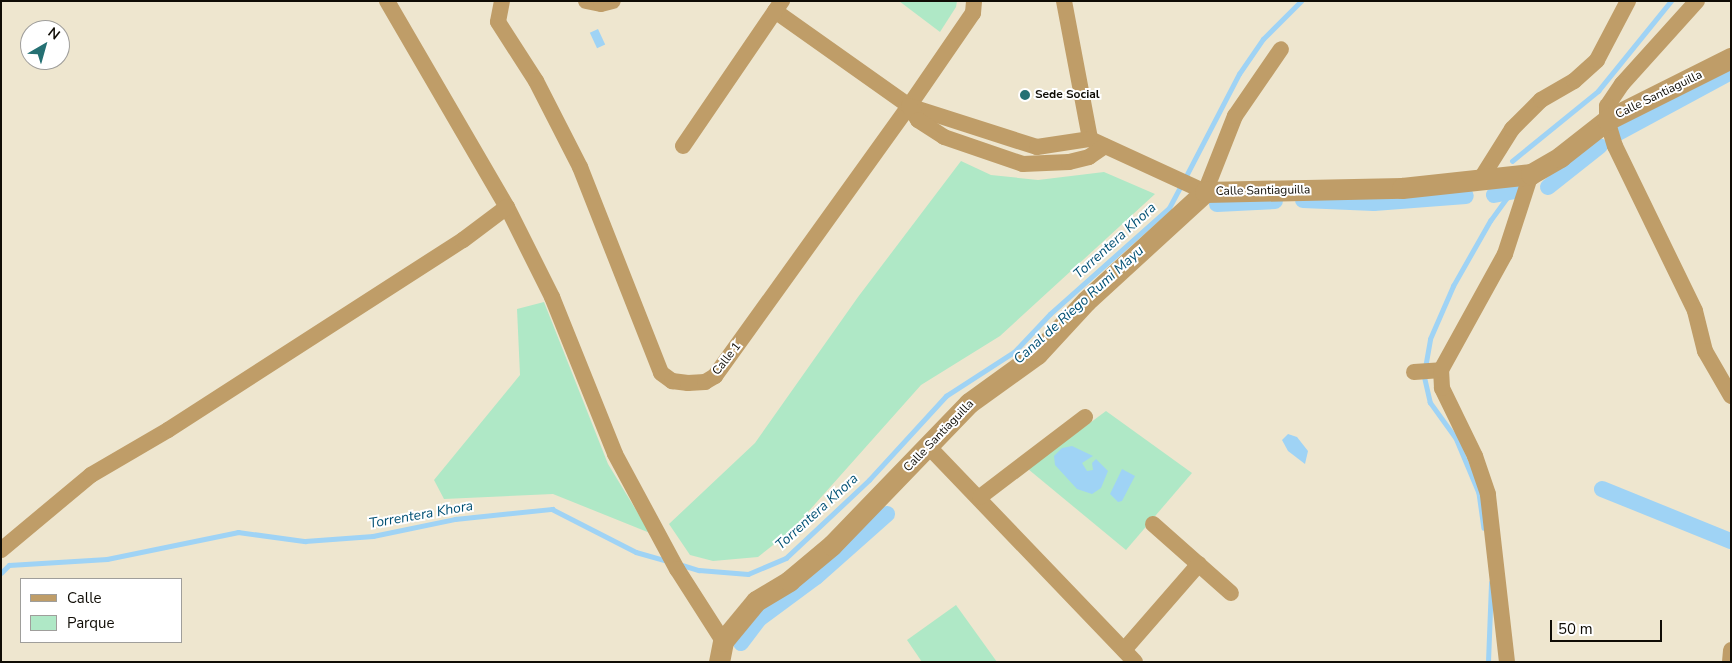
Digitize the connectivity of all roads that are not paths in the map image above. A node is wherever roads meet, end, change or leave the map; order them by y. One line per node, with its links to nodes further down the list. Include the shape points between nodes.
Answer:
1 (387, 1): 23 (street)
2 (486, 1): 11 (street, Calle 1)
3 (502, 1): 11 (street)
4 (586, 1): 5 (street, via 601,4)
5 (613, 1)
6 (974, 1): 14 (street, Calle 1, via 973,13)
7 (1064, 1): 17 (street)
8 (1628, 1): 21 (street, via 1597,60 1574,81 1541,100 1512,129)
9 (1696, 1): 15 (street, via 1622,84 1607,106)
10 (778, 6): 14 (street); 19 (street)
11 (498, 22): 14 (street, Calle 1, via 536,81 580,168 661,373 672,381 705,382 715,376)
12 (1281, 49): 22 (street, via 1235,116)
13 (1731, 58): 15 (street, Calle Santiaguilla)
14 (909, 106): 16 (street); 18 (street, via 927,128)
15 (1606, 120): 20 (street, Calle Santiaguilla, via 1560,157); 24 (street, via 1695,311 1705,351)
16 (968, 127): 17 (street, via 1037,148); 18 (street, via 962,135)
17 (1098, 143): 18 (street, via 1089,157 1047,165 1023,164); 22 (street)
18 (962, 144)
19 (683, 146)
20 (1522, 176): 21 (street, Calle Santiaguilla); 37 (street, via 1505,254 1428,371 1442,388 1475,456 1488,494)
21 (1483, 180): 22 (street, Calle Santiaguilla, via 1402,188)
22 (1201, 191): 26 (street, Calle Santiaguilla, via 1086,300 1036,354 969,403)
23 (507, 207): 29 (street, via 463,240 168,430 91,475); 34 (street, via 552,297 615,454)
24 (1731, 396)
25 (1085, 417): 27 (street)
26 (928, 446): 27 (street); 34 (street, Calle Santiaguilla, via 832,545 789,581 756,602)
27 (980, 498): 32 (street)
28 (1153, 524): 30 (street)
29 (1, 550)
30 (1200, 564): 31 (street); 32 (street)
31 (1232, 593)
32 (1124, 650): 36 (street)
33 (1731, 650): 38 (street)
34 (721, 652): 35 (street)
35 (734, 662)
36 (1135, 662)
37 (1507, 662)
38 (1730, 662)

